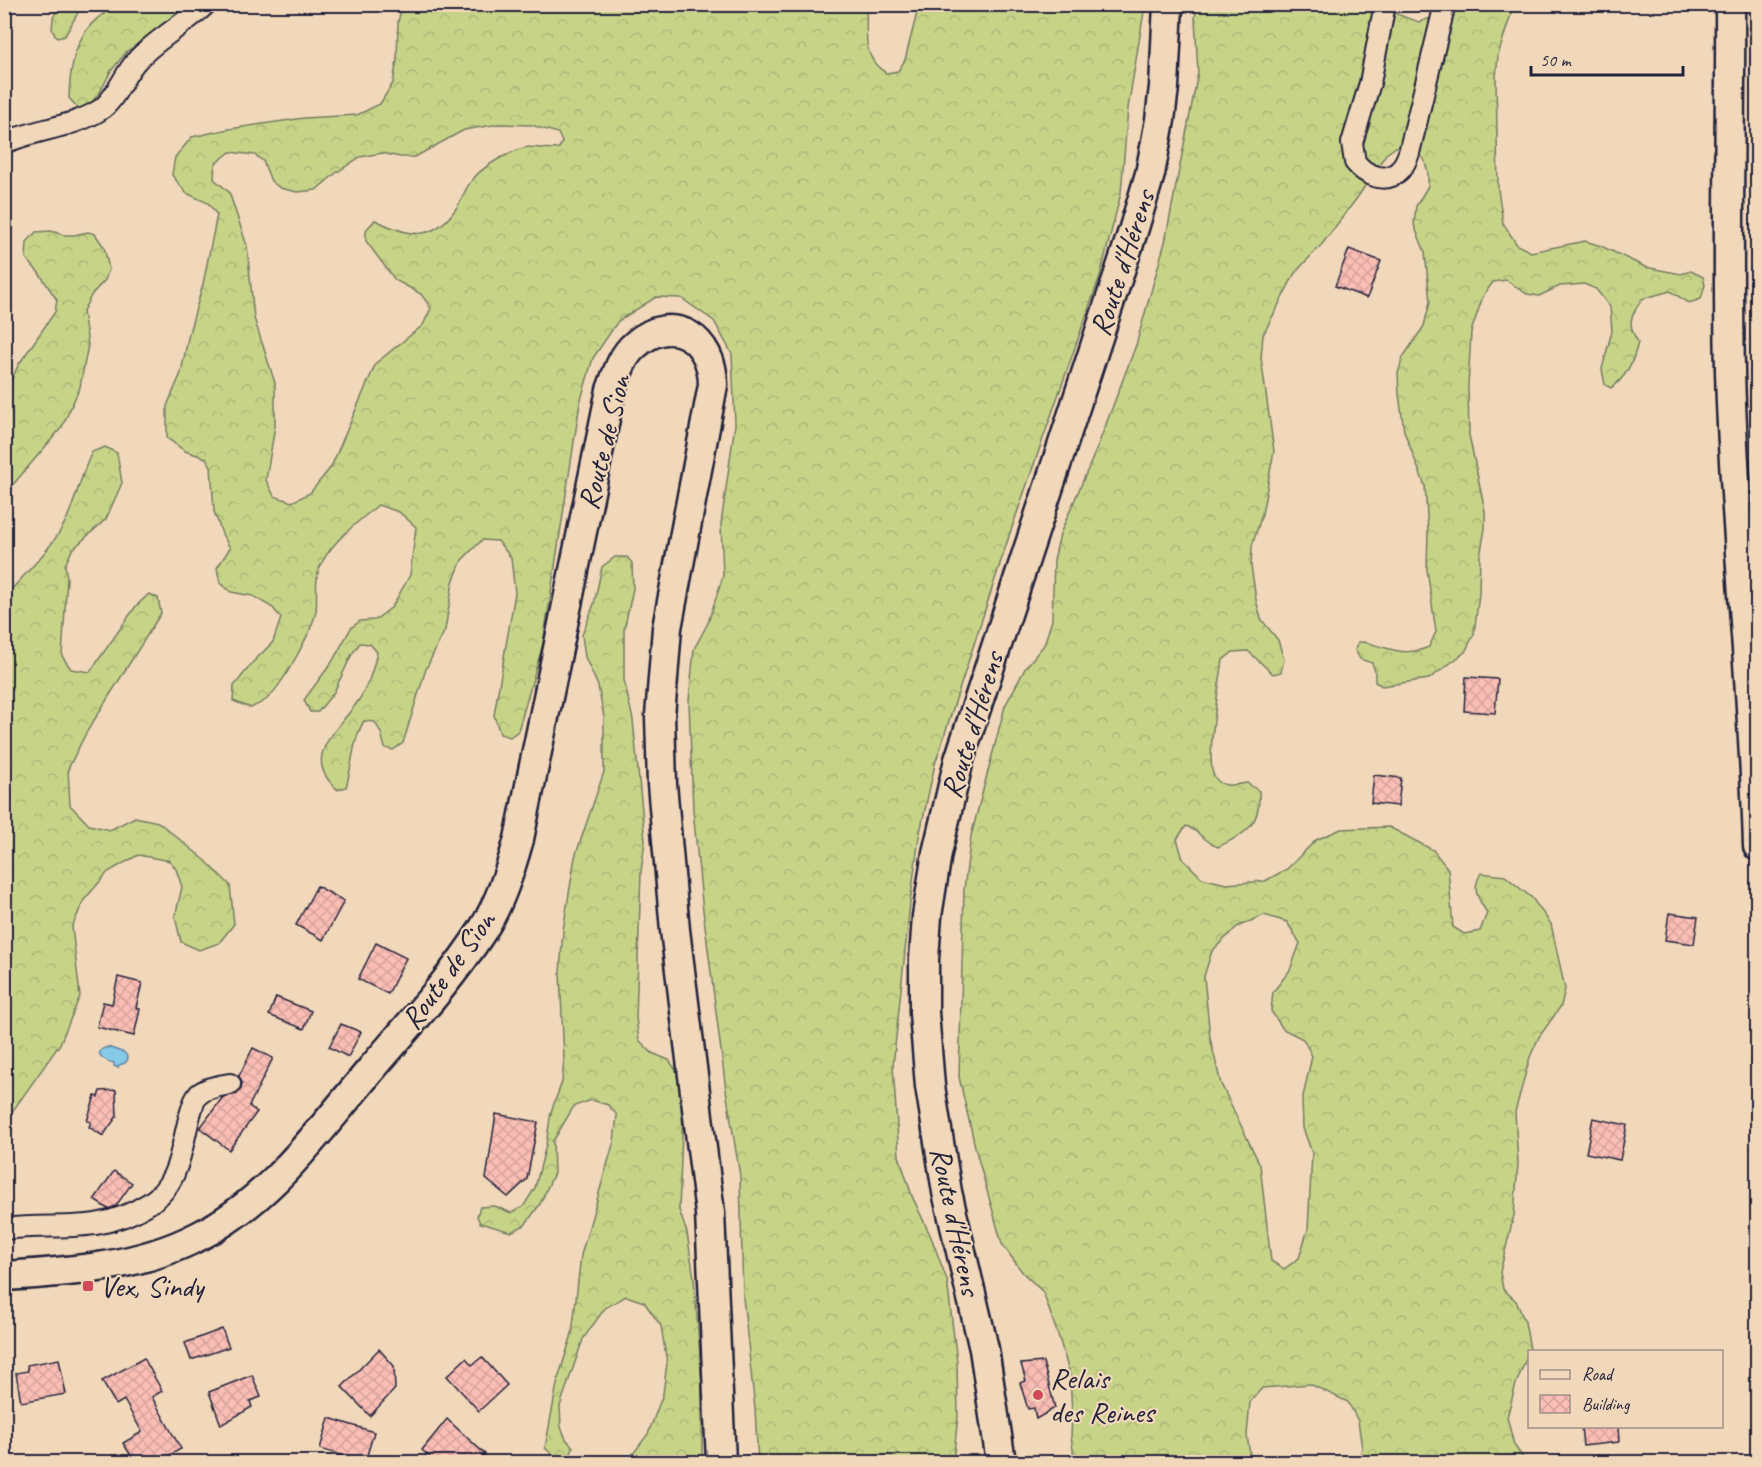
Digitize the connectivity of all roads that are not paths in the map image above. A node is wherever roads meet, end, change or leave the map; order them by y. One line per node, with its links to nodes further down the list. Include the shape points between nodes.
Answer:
1 (206, 4): 6 (street, via 127,70 102,109)
2 (1168, 4): 12 (main road, Route d'Hérens, via 1162,103 1150,174 962,750 940,834 927,916 924,1013 930,1086 947,1192 984,1349)
3 (1385, 4): 4 (street, via 1370,83 1352,143 1355,162 1367,173 1381,178 1402,168 1409,153)
4 (1445, 4)
5 (1730, 4): 7 (main road, via 1731,400)
6 (4, 143)
7 (1758, 846)
8 (230, 1084): 9 (street, via 211,1087 198,1095 174,1173 150,1203 117,1219 90,1226)
9 (4, 1229)
10 (4, 1276): 11 (main road, Route de Sion, via 118,1264 161,1253 231,1218 298,1156 457,967 496,905 519,839 611,390 623,361 635,345 656,332 681,332 702,346 711,366 713,385 667,628 660,716 662,784 675,930 710,1213)
11 (721, 1462)
12 (1001, 1462)

